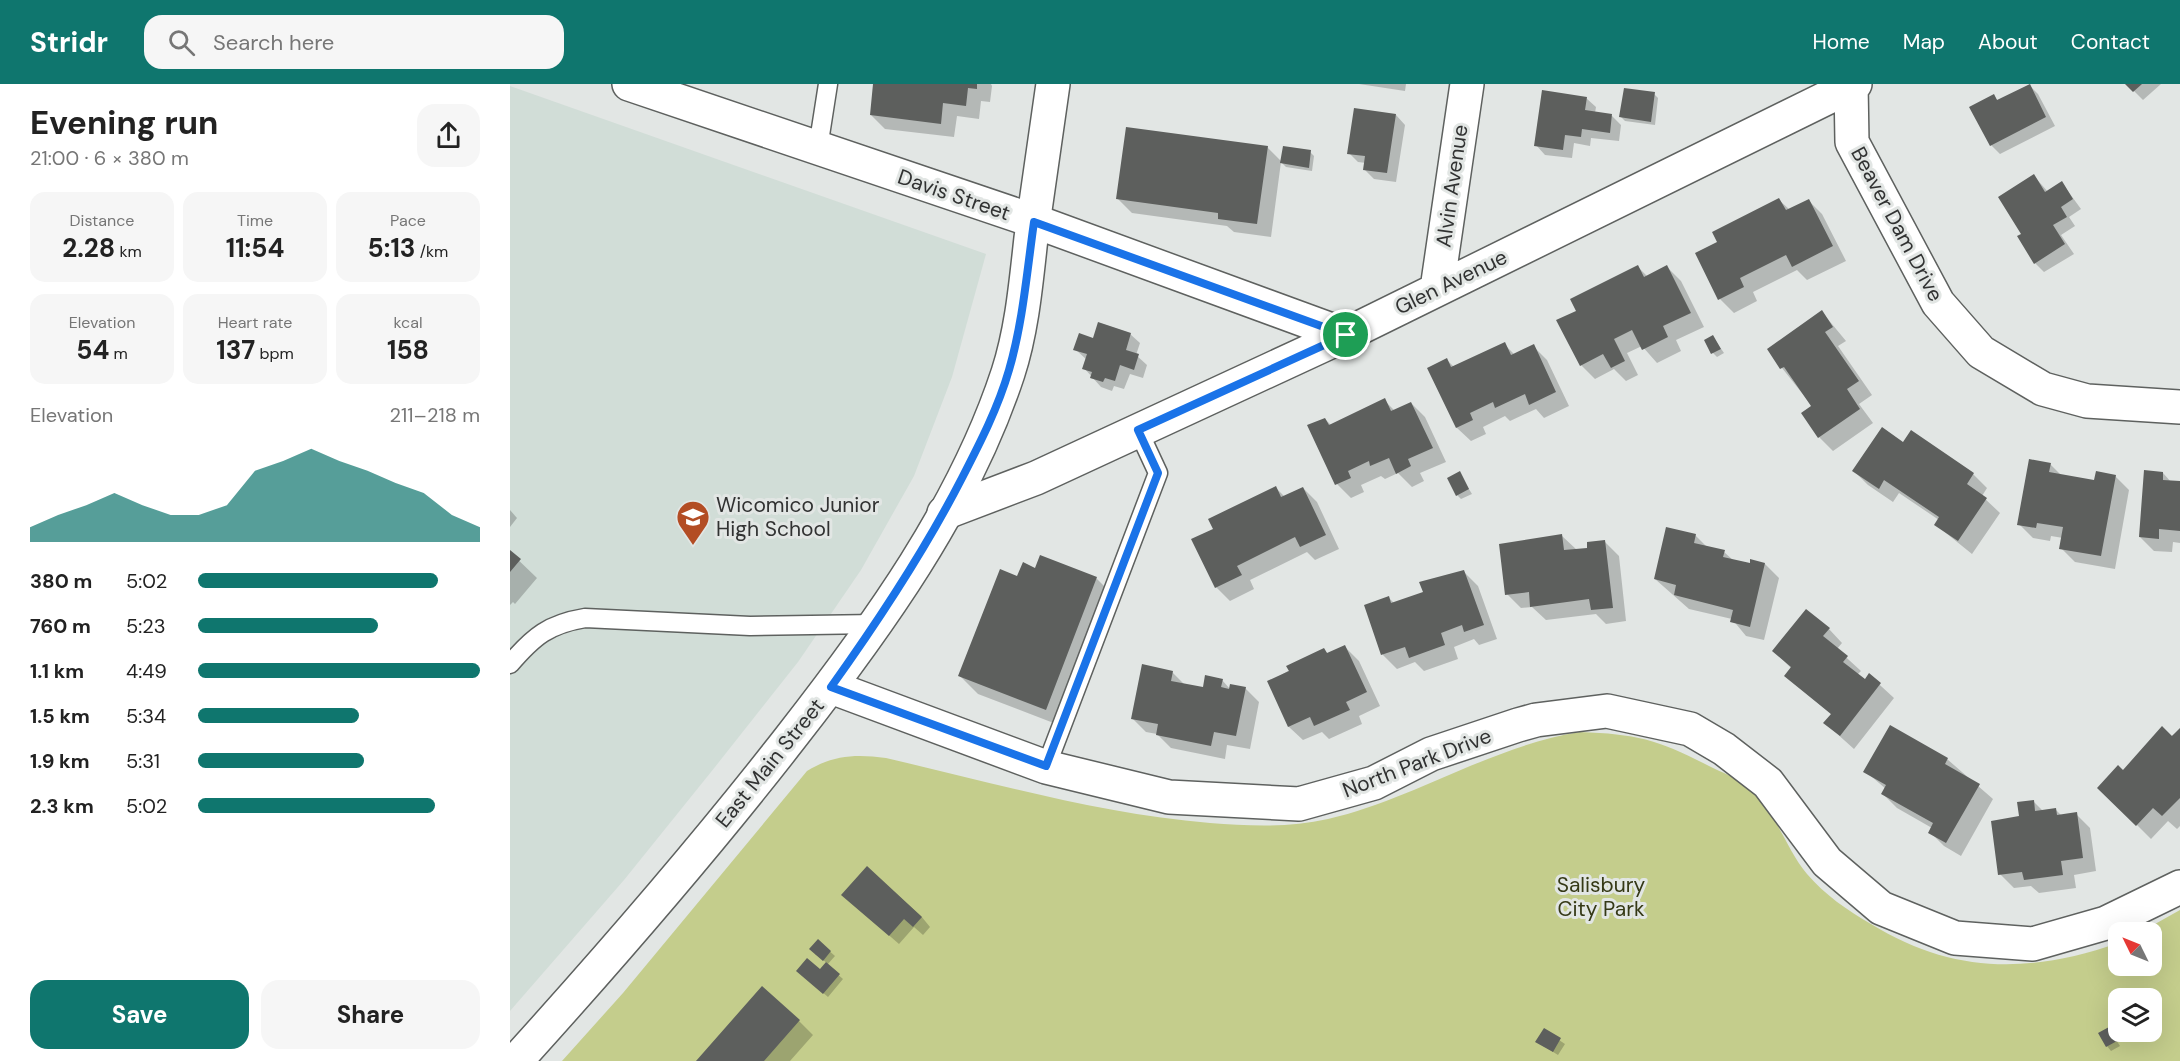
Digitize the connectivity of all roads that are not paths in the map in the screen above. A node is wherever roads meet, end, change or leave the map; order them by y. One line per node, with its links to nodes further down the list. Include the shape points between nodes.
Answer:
1 (629, 84): 6 (street, Davis Street)
2 (828, 84): 6 (lane)
3 (1053, 84): 7 (street, East Main Street)
4 (1467, 84): 8 (street, Alvin Avenue)
5 (1852, 85): 8 (street, Glen Avenue); 10 (street, Beaver Dam Drive, via 1852,142 1938,303 1981,352 2043,389 2087,400)
6 (818, 148): 7 (street, Davis Street)
7 (1034, 222): 9 (street, Davis Street); 12 (street, East Main Street, via 1022,315 1009,369 992,420)
8 (1437, 289): 9 (street, Glen Avenue)
9 (1346, 335): 11 (street, Glen Avenue)
10 (2180, 407)
11 (1138, 430): 12 (street, Glen Avenue, via 1036,478); 16 (lane, via 1158,473)
12 (944, 513): 13 (street, East Main Street)
13 (876, 624): 14 (lane, via 750,626 585,618 562,621 542,631); 15 (street, East Main Street)
14 (510, 664)
15 (831, 687): 16 (street, North Park Drive); 18 (street, East Main Street, via 624,941)
16 (1046, 766): 17 (street, North Park Drive, via 1169,797 1299,804 1374,783 1431,754 1518,725 1607,711 1690,729 1725,749 1768,783 1827,862 1881,908 1955,938 2033,944 2106,923)
17 (2180, 887)
18 (516, 1061)

